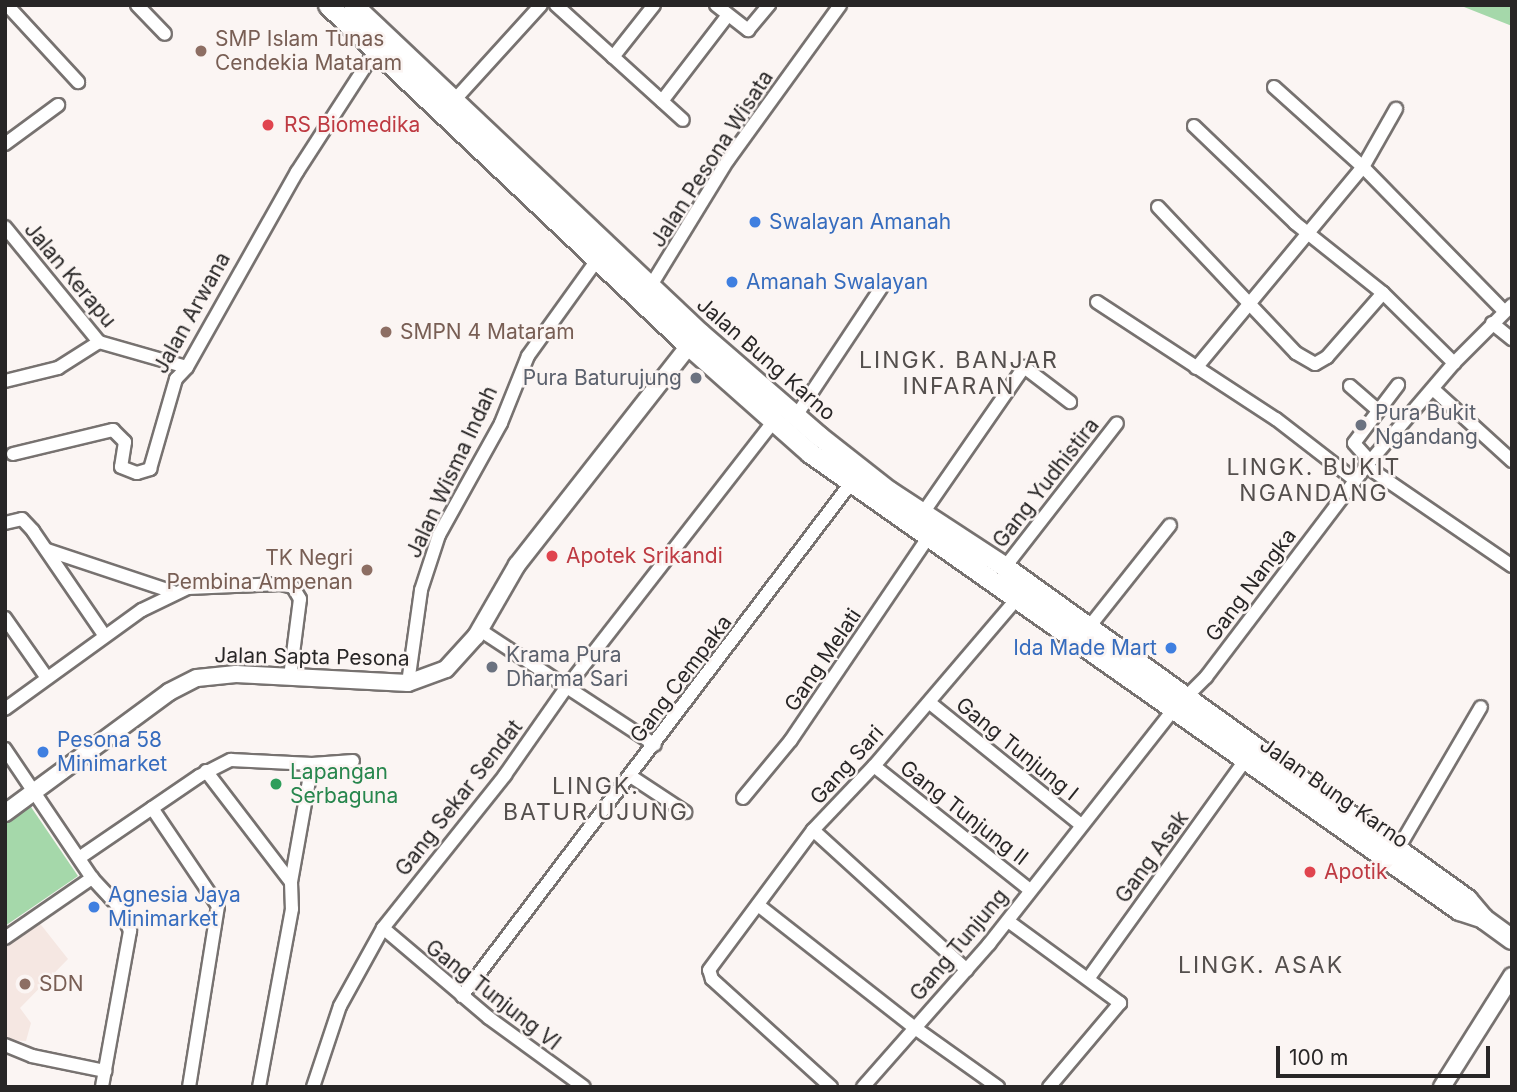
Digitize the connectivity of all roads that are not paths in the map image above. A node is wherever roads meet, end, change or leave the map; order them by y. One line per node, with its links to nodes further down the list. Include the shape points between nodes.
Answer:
1 (7, 5): 15 (street)
2 (137, 5): 12 (street)
3 (328, 5): 13 (main road)
4 (353, 5): 13 (main road)
5 (541, 5): 19 (street)
6 (556, 5): 14 (street)
7 (654, 5): 14 (street)
8 (716, 5): 11 (street)
9 (769, 5): 11 (street, via 748,30)
10 (840, 5): 30 (street, Jalan Pesona Wisata, via 728,160)
11 (728, 15): 17 (street)
12 (165, 34)
13 (381, 44): 19 (main road); 40 (street, Jalan Arwana, via 278,203)
14 (613, 57): 17 (street)
15 (78, 82)
16 (1274, 87): 24 (street)
17 (662, 101): 21 (street)
18 (58, 105): 23 (street)
19 (449, 107): 28 (main road); 30 (main road)
20 (1396, 109): 24 (street)
21 (683, 120)
22 (1194, 126): 27 (street)
23 (5, 144)
24 (1363, 167): 27 (street); 34 (street)
25 (1158, 207): 32 (street)
26 (7, 233): 38 (street, Jalan Kerapu)
27 (1307, 233): 31 (street); 32 (street)
28 (597, 260): 30 (main road); 72 (street, Jalan Wisma Indah, via 528,356 501,423 439,535 421,590)
29 (881, 288): 48 (street)
30 (645, 293): 36 (main road)
31 (1383, 293): 32 (street, via 1322,362 1315,364 1296,354); 39 (street)
32 (1248, 301): 41 (street)
33 (1097, 302): 41 (street)
34 (1508, 308): 35 (street, Gang Nangka)
35 (1492, 323): 37 (street); 39 (street, Gang Nangka)
36 (694, 339): 48 (main road, Jalan Bung Karno); 49 (main road); 68 (street, Jalan Sapta Pesona, via 517,565)
37 (1512, 339)
38 (99, 342): 40 (street, Jalan Kerapu); 42 (street, via 58,368)
39 (1454, 363): 45 (street, Gang Nangka)
40 (187, 367): 51 (street, Jalan Arwana, via 172,388 150,469 137,473 121,467 125,442 113,430)
41 (1196, 368): 54 (street, via 1285,426)
42 (6, 378)
43 (1398, 385): 47 (street)
44 (1350, 386): 47 (street)
45 (1433, 389): 52 (street); 53 (street, Gang Nangka)
46 (1070, 402): 56 (street, via 1024,367)
47 (1378, 410): 53 (street, via 1354,443)
48 (796, 416): 56 (main road, Jalan Bung Karno)
49 (774, 421): 55 (main road); 73 (street, Gang Sekar Sendat)
50 (1117, 423): 63 (street, Gang Yudhistira)
51 (13, 454)
52 (1512, 461)
53 (1368, 463): 54 (street, Gang Nangka); 62 (street)
54 (1354, 480): 75 (street, Gang Nangka)
55 (851, 483): 59 (main road); 78 (street, Gang Cempaka)
56 (923, 513): 61 (main road, Jalan Bung Karno)
57 (5, 523): 60 (street, via 22,519)
58 (1170, 525): 67 (street)
59 (928, 538): 61 (main road); 87 (street, Gang Melati, via 791,740)
60 (47, 550): 64 (street); 69 (street)
61 (977, 560): 63 (main road, Jalan Bung Karno); 65 (main road)
62 (1512, 566)
63 (1005, 567): 67 (main road, Jalan Bung Karno)
64 (173, 592): 69 (street); 70 (street, via 293,587 300,599)
65 (1016, 600): 74 (street, Gang Sari); 75 (main road)
66 (5, 618): 71 (street)
67 (1089, 627): 75 (main road, Jalan Bung Karno)
68 (480, 630): 72 (street, Jalan Sapta Pesona, via 446,669); 73 (street)
69 (105, 636): 71 (street)
70 (290, 677): 72 (street, Jalan Sapta Pesona); 86 (street, Jalan Sapta Pesona, via 221,675 185,683)
71 (47, 678): 77 (street)
72 (408, 683)
73 (566, 688): 78 (street); 100 (street, Gang Sekar Sendat, via 505,775)
74 (930, 703): 83 (street, Gang Sari); 91 (street, Gang Tunjung I)
75 (1181, 703): 80 (main road, Jalan Bung Karno); 91 (street, Gang Nangka); 93 (main road, Jalan Bung Karno)
76 (1481, 707): 93 (street)
77 (5, 709)
78 (655, 746): 85 (street, Gang Cempaka)
79 (5, 749): 86 (street)
80 (1247, 758): 93 (main road, Jalan Bung Karno); 105 (street, Gang Asak)
81 (353, 761): 82 (street)
82 (312, 764): 84 (street, via 231,760); 96 (street)
83 (874, 766): 92 (street, Gang Sari); 97 (street, Gang Tunjung II)
84 (206, 771): 88 (street); 96 (street)
85 (632, 777): 89 (street); 106 (street, Gang Cempaka)
86 (34, 793): 90 (street, Jalan Sapta Pesona); 94 (street)
87 (743, 798)
88 (152, 808): 94 (street); 111 (street, via 218,906)
89 (685, 812)
90 (5, 813)
91 (1081, 825): 97 (street, Gang Tunjung)
92 (813, 830): 98 (street, Gang Sari); 103 (street)
93 (1395, 855): 102 (main road, Jalan Bung Karno, via 1467,899 1484,919)
94 (79, 858): 95 (street)
95 (92, 878): 101 (street); 109 (street, via 117,905 130,931)
96 (291, 882): 112 (street, via 292,909)
97 (1030, 890): 99 (street, Gang Tunjung)
98 (758, 905): 107 (street); 115 (street, Gang Sari, via 714,961 709,971 712,979)
99 (1008, 921): 103 (street, Gang Tunjung); 105 (street)
100 (383, 928): 106 (street, Gang Tunjung VI); 113 (street, Gang Sekar Sendat, via 340,1006)
101 (5, 938)
102 (1512, 939)
103 (967, 970): 107 (street, Gang Tunjung)
104 (1512, 976): 119 (street)
105 (1088, 979): 118 (street, via 1117,1000 1119,1007)
106 (461, 996): 114 (street, Gang Tunjung VI)
107 (915, 1028): 116 (street, Gang Tunjung); 117 (street)
108 (5, 1045): 109 (street, via 32,1056)
109 (105, 1071): 110 (street)
110 (102, 1087)
111 (189, 1087)
112 (259, 1087)
113 (313, 1087)
114 (584, 1087)
115 (831, 1087)
116 (863, 1087)
117 (998, 1087)
118 (1049, 1087)
119 (1442, 1087)

